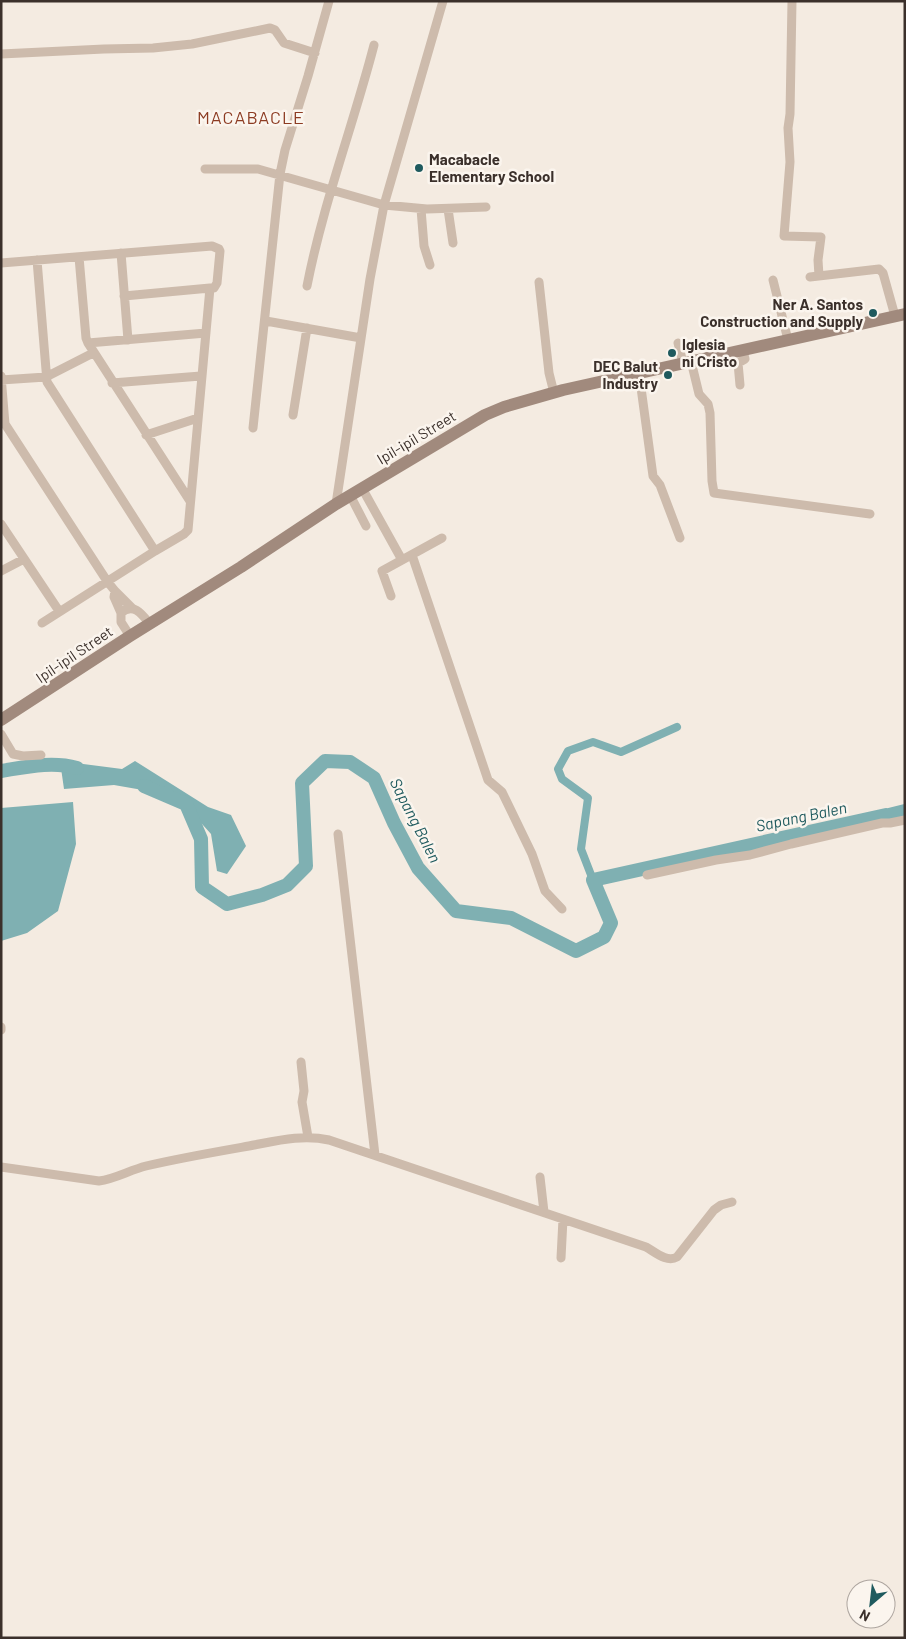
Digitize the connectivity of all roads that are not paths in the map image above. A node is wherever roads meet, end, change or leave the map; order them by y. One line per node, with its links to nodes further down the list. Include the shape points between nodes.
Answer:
1 (328, 1): 5 (street)
2 (443, 1): 10 (street)
3 (792, 1): 25 (street, via 790,162 784,236 821,237 814,277 881,270)
4 (374, 45): 9 (street)
5 (314, 53): 6 (street, via 284,43 270,28 192,44 153,48); 8 (street)
6 (1, 54)
7 (205, 169): 8 (street, via 258,169)
8 (280, 174): 9 (street); 26 (street)
9 (331, 190): 10 (street); 22 (street)
10 (384, 205): 13 (street); 29 (street)
11 (486, 207): 12 (street)
12 (448, 208): 13 (street); 14 (street)
13 (421, 209): 19 (street, via 424,246)
14 (453, 243)
15 (120, 253): 16 (street); 23 (street, via 212,246 220,251 217,283); 24 (street)
16 (79, 256): 17 (street); 32 (street)
17 (36, 260): 18 (street); 39 (street)
18 (1, 263)
19 (430, 265)
20 (773, 280): 31 (street)
21 (540, 282): 43 (street)
22 (307, 286)
23 (210, 288): 24 (street); 28 (street)
24 (124, 296): 30 (street)
25 (900, 315): 31 (street, Ipil-ipil Street)
26 (266, 320): 27 (street); 46 (street)
27 (307, 328): 29 (street); 44 (street)
28 (206, 333): 30 (street); 38 (street)
29 (361, 338): 51 (street)
30 (128, 340): 32 (street)
31 (788, 340): 34 (street, Ipil-ipil Street)
32 (88, 343): 35 (street)
33 (678, 343): 36 (street)
34 (743, 350): 36 (street, Ipil-ipil Street); 42 (street, via 745,359 738,363)
35 (94, 353): 39 (street); 41 (street)
36 (687, 362): 37 (street, Ipil-ipil Street); 52 (street, via 710,413 714,493)
37 (639, 373): 43 (street, Ipil-ipil Street); 56 (street, via 654,476)
38 (202, 376): 41 (street); 45 (street)
39 (46, 377): 40 (street); 57 (street, via 49,387)
40 (1, 379): 62 (street, via 5,424)
41 (112, 383): 47 (street)
42 (740, 385)
43 (554, 393): 48 (street, Ipil-ipil Street, via 485,415)
44 (293, 415)
45 (198, 418): 47 (street); 50 (street)
46 (253, 428)
47 (146, 434): 50 (street)
48 (362, 488): 49 (street, Ipil-ipil Street); 60 (street)
49 (350, 495): 51 (street, Ipil-ipil Street); 54 (street)
50 (190, 501): 57 (street, via 189,524 184,534)
51 (336, 504): 69 (street, Ipil-ipil Street)
52 (870, 514)
53 (1, 524): 59 (street)
54 (366, 526)
55 (442, 538): 58 (street)
56 (680, 538)
57 (155, 551): 62 (street)
58 (412, 555): 60 (street); 77 (street, via 488,780 502,792 532,854 544,890)
59 (24, 559): 61 (street); 66 (street)
60 (402, 560): 64 (street, via 382,571)
61 (1, 571)
62 (107, 581): 63 (street); 66 (street)
63 (115, 591): 65 (street); 67 (street, via 114,597)
64 (391, 596)
65 (132, 608): 67 (street); 69 (street, via 140,612)
66 (59, 612): 68 (street)
67 (121, 613): 70 (street, via 121,622)
68 (42, 623)
69 (149, 624): 70 (street, Ipil-ipil Street)
70 (130, 636): 71 (street, Ipil-ipil Street)
71 (1, 720)
72 (1, 734): 73 (street, via 13,754)
73 (41, 756)
74 (905, 820): 76 (street)
75 (338, 834): 80 (street)
76 (647, 875)
77 (562, 909)
78 (301, 1062): 79 (street, via 302,1102)
79 (308, 1137): 80 (street, via 329,1140); 81 (street, via 145,1167 99,1182)
80 (375, 1155): 84 (street)
81 (1, 1167)
82 (540, 1177): 84 (street)
83 (732, 1202): 85 (street, via 714,1210 672,1260 646,1247)
84 (544, 1212): 85 (street)
85 (563, 1219): 86 (street)
86 (561, 1258)

